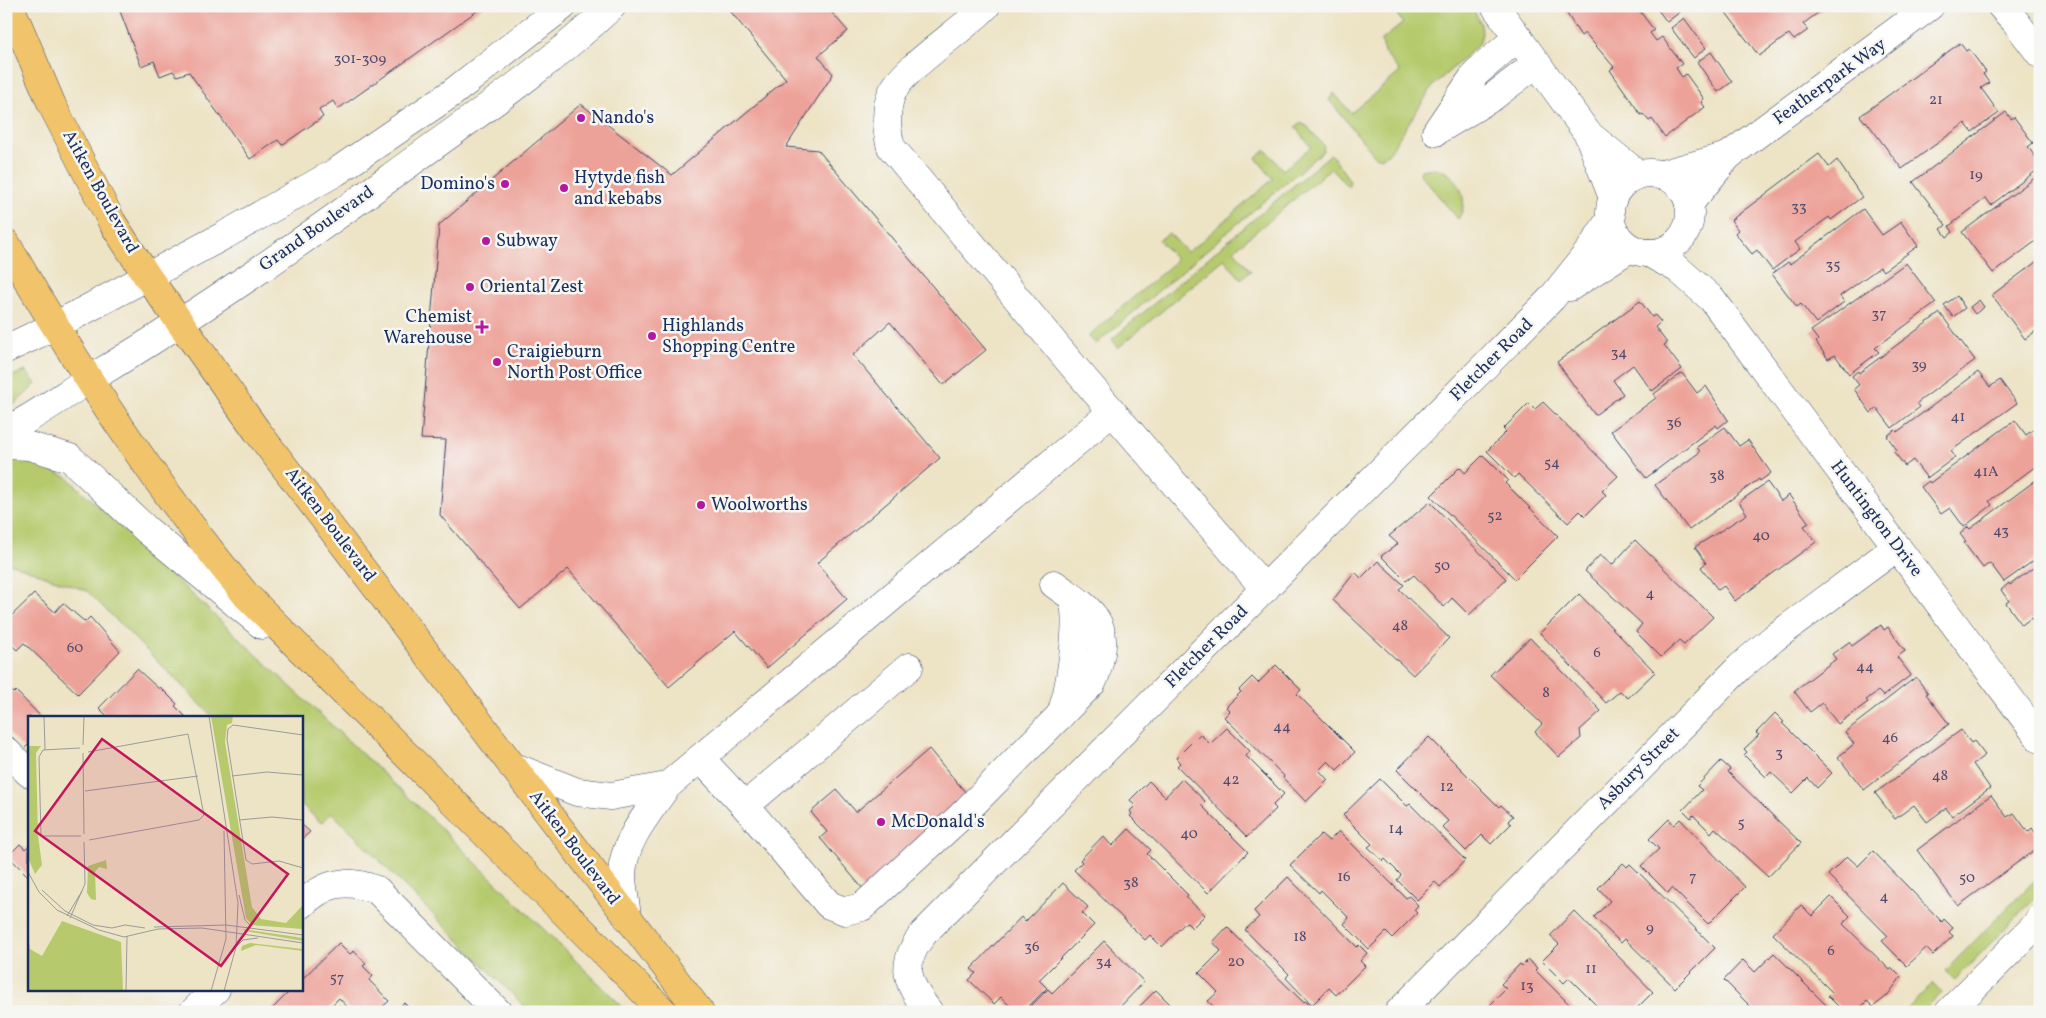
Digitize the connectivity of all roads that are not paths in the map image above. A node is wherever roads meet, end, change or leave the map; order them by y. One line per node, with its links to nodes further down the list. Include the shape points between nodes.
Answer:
1 (10, 6): 19 (main road, Aitken Boulevard, via 52,105 107,213)
2 (563, 6): 19 (street, Grand Boulevard, via 452,93 351,163 275,208)
3 (612, 6): 22 (street, Grand Boulevard, via 547,63 500,98)
4 (986, 6): 26 (street, via 907,73 892,93 886,113 886,131 891,147)
5 (1495, 6): 8 (street)
6 (1930, 6): 12 (street, Featherpark Way)
7 (2001, 6): 9 (street)
8 (1518, 37): 10 (street); 10 (street, via 1476,73 1436,132 1494,96)
9 (2040, 54)
10 (1537, 63): 11 (street)
11 (1588, 134): 13 (street); 15 (street)
12 (1728, 156): 13 (street, Featherpark Way); 14 (street, Featherpark Way)
13 (1649, 175): 14 (street, via 1678,185); 15 (street, via 1628,180)
14 (1689, 204): 16 (street, via 1689,224)
15 (1612, 208): 18 (street, via 1613,230); 20 (street, Fletcher Road, via 1590,250)
16 (1684, 234): 18 (street, via 1670,248); 21 (street, Huntington Drive)
17 (6, 243): 23 (main road)
18 (1640, 251): 20 (street, Fletcher Road); 21 (street, Huntington Drive, via 1678,269)
19 (147, 276): 22 (main road, Aitken Boulevard); 23 (street, Grand Boulevard)
20 (1552, 298): 30 (street, Fletcher Road)
21 (1712, 299): 29 (street, Huntington Drive)
22 (181, 324): 25 (street, Grand Boulevard); 37 (main road, Aitken Boulevard, via 257,431)
23 (55, 326): 24 (street, Grand Boulevard); 25 (main road)
24 (6, 349)
25 (89, 380): 27 (street, Grand Boulevard, via 58,402); 33 (main road, via 206,546 247,596)
26 (1112, 412): 30 (street); 36 (street)
27 (6, 430)
28 (6, 445): 33 (street, via 29,446 70,458 148,531)
29 (1897, 547): 34 (street, Huntington Drive); 50 (street, Asbury Street, via 1740,667)
30 (1265, 588): 49 (street, Fletcher Road, via 913,946 908,964 909,979)
31 (1063, 590): 40 (street, via 1096,620 1103,633 1097,674 1092,684 959,818 862,907 853,911 829,905)
32 (909, 667): 40 (street)
33 (329, 680): 47 (main road)
34 (2040, 739)
35 (6, 751): 38 (street)
36 (700, 758): 39 (street); 40 (street)
37 (512, 766): 39 (street, via 577,792 611,796); 42 (main road, Aitken Boulevard)
38 (28, 772)
39 (667, 786): 42 (street, via 638,828 626,853 622,875)
40 (745, 806)
41 (302, 904): 46 (street, via 313,894 342,882 360,883 377,890)
42 (627, 917): 48 (main road, Aitken Boulevard)
43 (2038, 922): 51 (street)
44 (215, 990): 45 (street)
45 (193, 1012)
46 (498, 1012)
47 (664, 1012)
48 (700, 1012)
49 (928, 1012)
50 (1399, 1012)
51 (1949, 1012)

